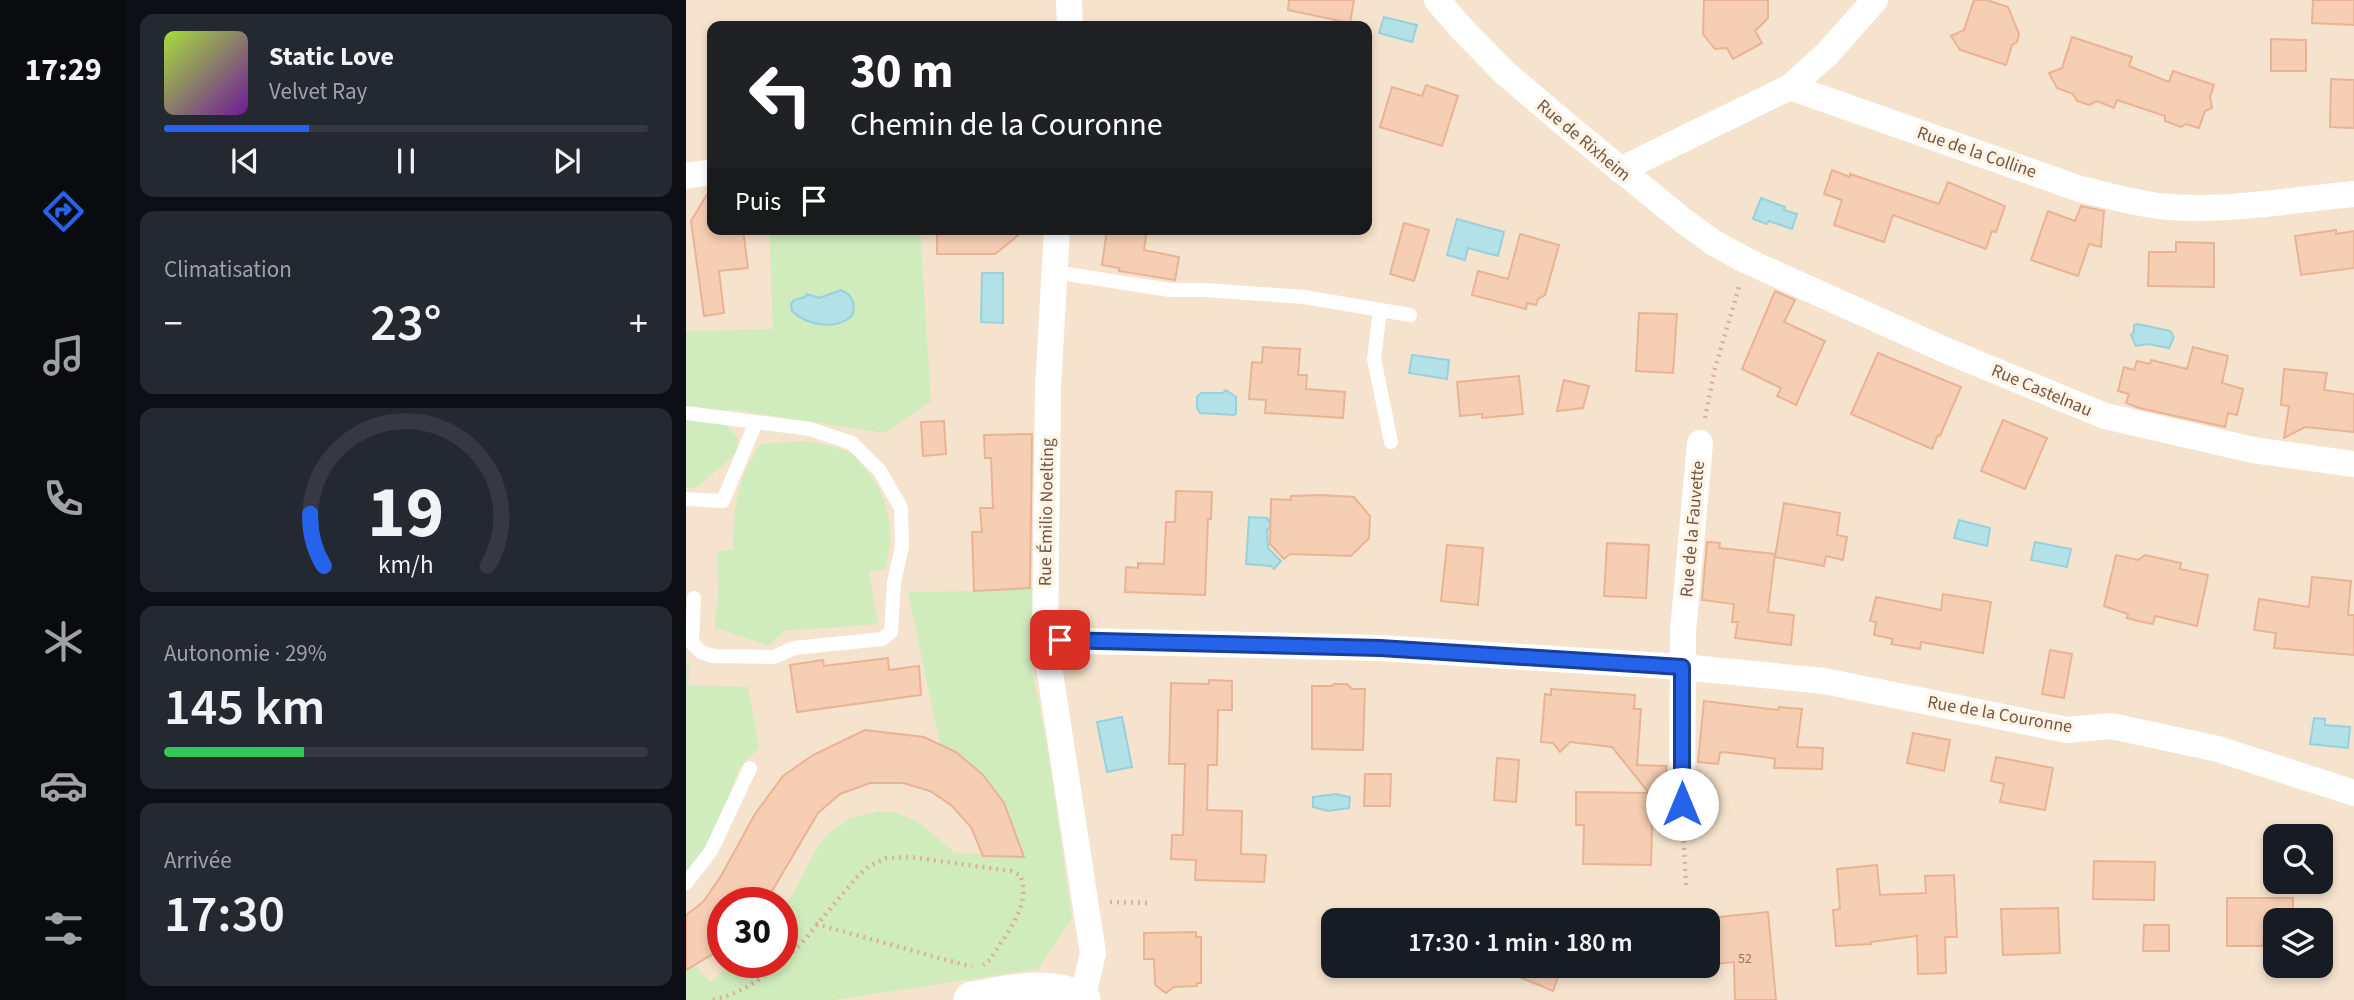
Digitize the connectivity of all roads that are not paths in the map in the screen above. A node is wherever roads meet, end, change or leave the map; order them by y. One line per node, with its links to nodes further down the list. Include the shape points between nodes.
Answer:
1 (1069, 0): 4 (street)
2 (1437, 0): 6 (street, Rue de Rixheim, via 1505,73)
3 (1875, 0): 5 (street)
4 (1070, 21)
5 (1790, 87): 6 (street); 9 (street, Rue de la Colline, via 2123,200 2209,208)
6 (1620, 170): 11 (street, Rue de Rixheim, via 1714,243)
7 (707, 173): 8 (street)
8 (686, 176)
9 (2354, 194)
10 (1057, 235): 12 (street, Rue Émilio Noelting)
11 (1747, 261): 19 (street, Rue Castelnau, via 2105,416 2253,450)
12 (1054, 272): 13 (lane, via 1170,290 1304,297); 22 (street, Rue Émilio Noelting)
13 (1380, 310): 14 (lane); 17 (lane, via 1374,359)
14 (1410, 315)
15 (686, 413): 16 (lane)
16 (756, 422): 20 (lane, via 723,501); 23 (lane, via 810,429 852,443 880,471 901,508 902,547 891,632 882,639 794,648 774,657)
17 (1391, 442)
18 (1700, 443): 24 (street, Rue de la Fauvette)
19 (2354, 464)
20 (686, 499)
21 (694, 598): 23 (lane)
22 (1045, 640): 24 (street, Rue de la Couronne, via 1380,648); 30 (street, Rue Émilio Noelting, via 1093,953)
23 (691, 651)
24 (1682, 667): 26 (street, Rue de la Couronne, via 1824,681 2067,730 2111,726 2218,748); 27 (street, Rue de la Fauvette)
25 (750, 768): 28 (lane, via 711,851)
26 (2354, 793)
27 (1682, 804)
28 (686, 883)
29 (972, 1000): 30 (main road, via 1037,990)
30 (1082, 1000)

